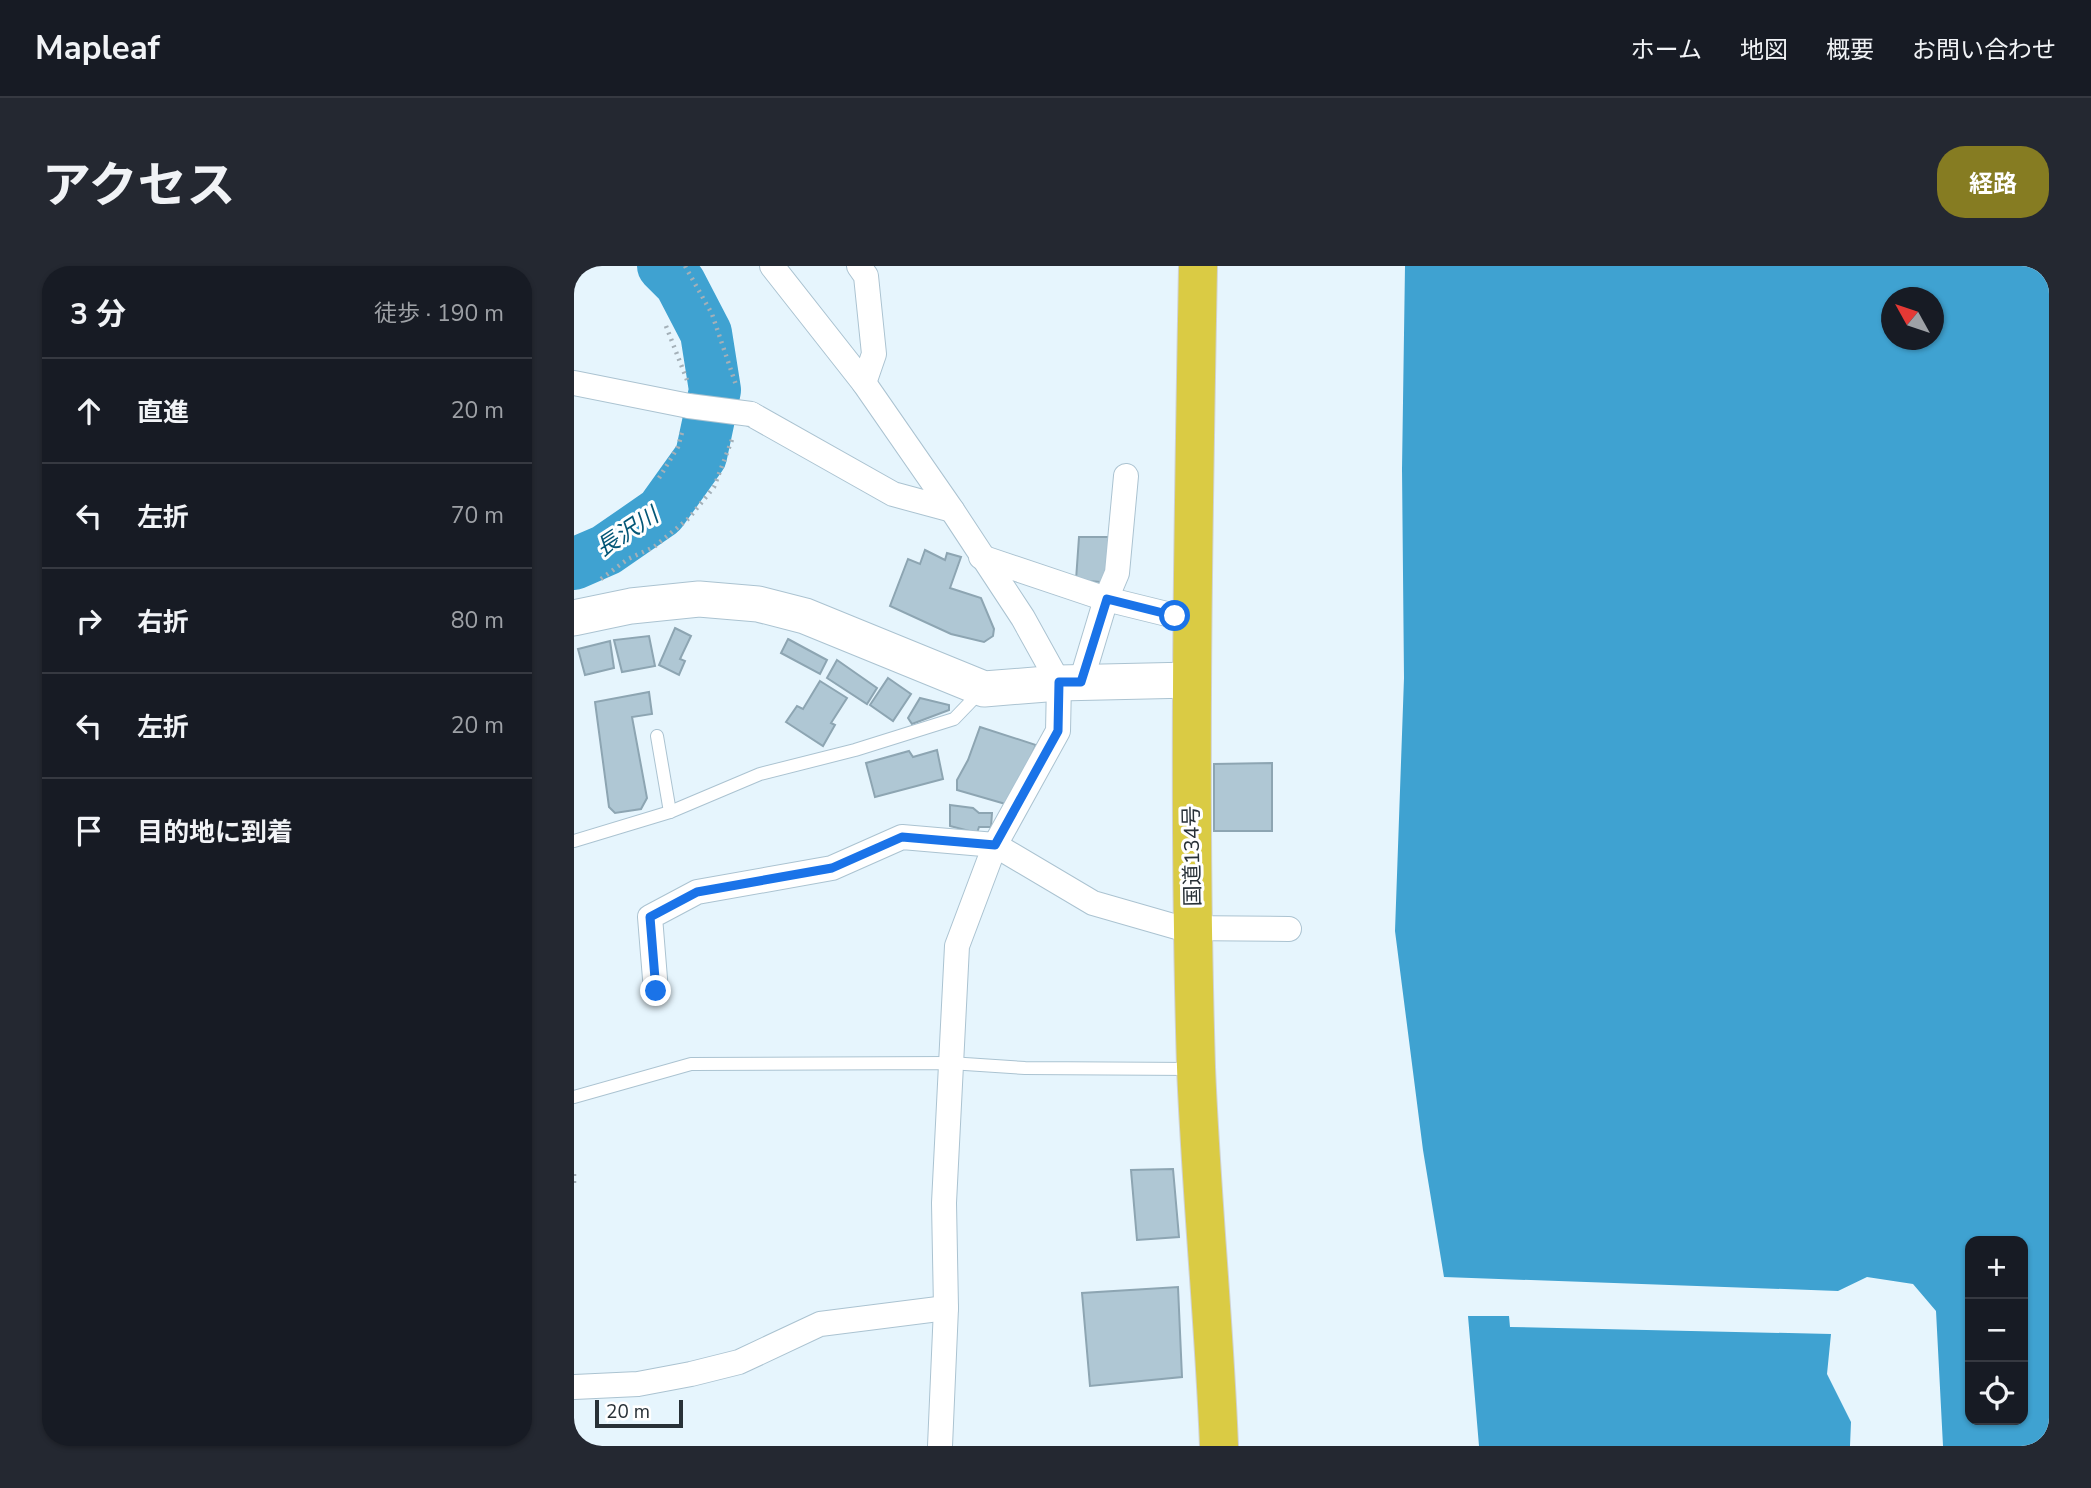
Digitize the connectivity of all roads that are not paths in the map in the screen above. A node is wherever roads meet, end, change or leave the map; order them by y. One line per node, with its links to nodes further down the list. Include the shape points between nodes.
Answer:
1 (772, 266): 5 (street)
2 (859, 266): 5 (street, via 866,276 874,354)
3 (1198, 266): 10 (highway, 国道134号)
4 (574, 383): 7 (street, bridge, via 743,421 893,495)
5 (864, 383): 7 (street)
6 (1126, 476): 9 (street, via 1117,573)
7 (952, 510): 8 (street)
8 (981, 557): 9 (street); 13 (street)
9 (1107, 599): 10 (street, via 1175,616); 13 (street)
10 (1191, 615): 12 (highway, 国道134号)
11 (574, 618): 14 (street, via 699,599 758,604 805,616)
12 (1191, 680): 13 (street); 19 (highway, 国道134号)
13 (1070, 682): 14 (street); 18 (street, via 1058,731)
14 (984, 689): 16 (lane, via 954,719 760,774)
15 (657, 736): 16 (lane)
16 (670, 812): 17 (lane)
17 (574, 841)
18 (995, 845): 19 (street, via 1093,904); 21 (street, via 902,837 832,868 697,892 650,917); 22 (street, via 957,946)
19 (1193, 929): 20 (street); 23 (highway, 国道134号)
20 (1289, 929)
21 (656, 991)
22 (950, 1063): 23 (lane); 24 (lane, via 691,1064); 25 (street, via 944,1203)
23 (1196, 1069): 28 (highway, 国道134号)
24 (574, 1097)
25 (946, 1308): 26 (street, via 820,1324 739,1362 691,1374 638,1384); 27 (street)
26 (574, 1387)
27 (940, 1446)
28 (1219, 1446)

